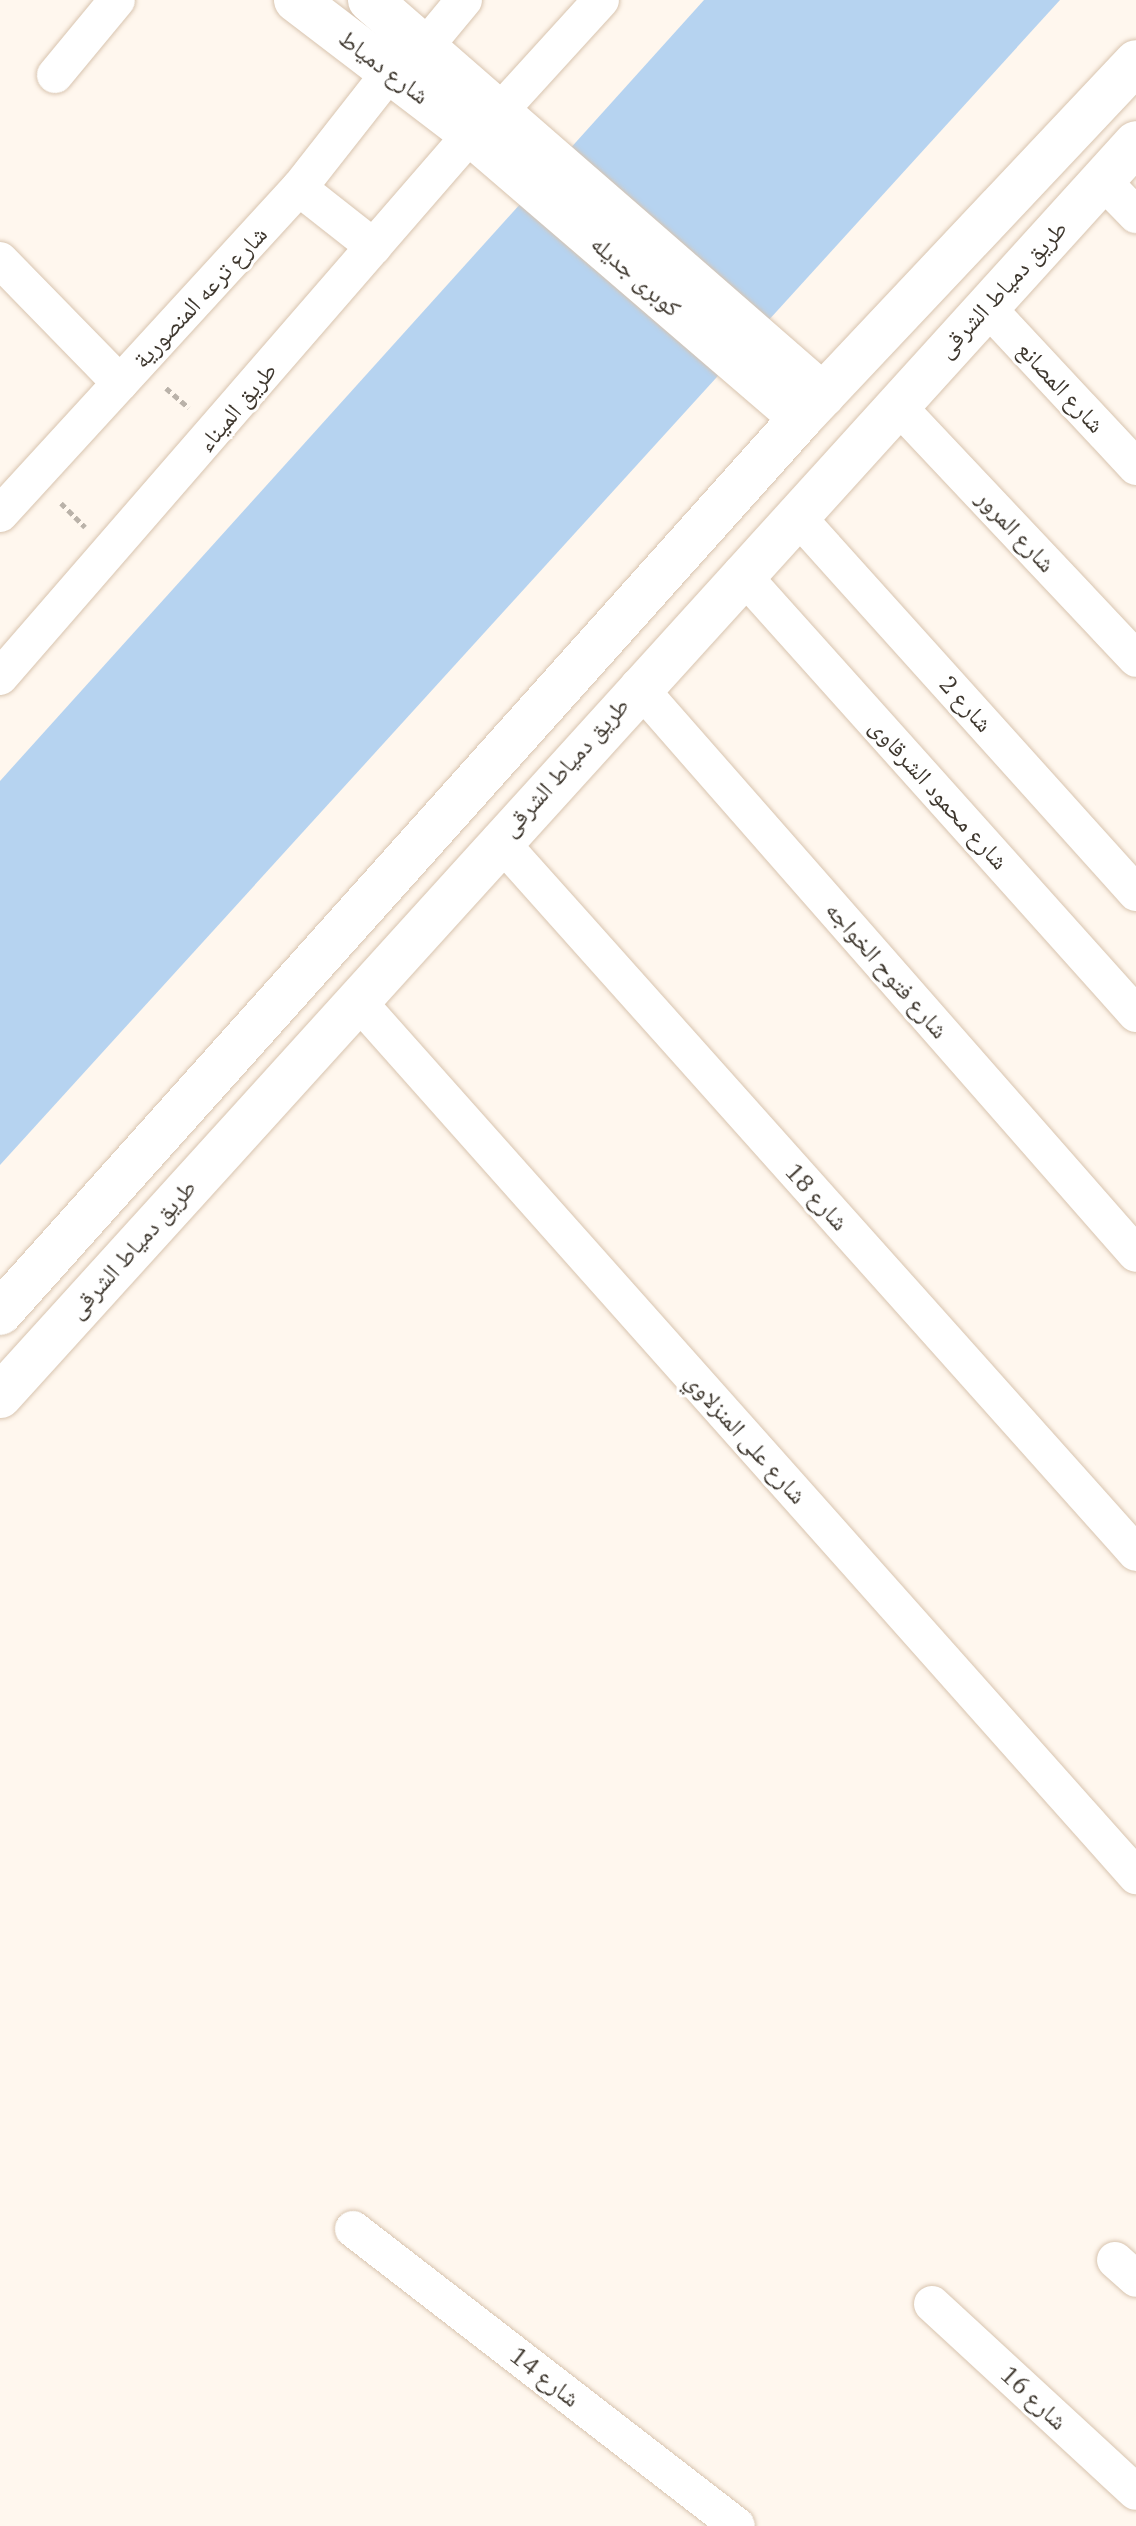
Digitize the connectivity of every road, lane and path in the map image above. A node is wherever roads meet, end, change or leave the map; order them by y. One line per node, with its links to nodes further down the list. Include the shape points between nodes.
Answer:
1 (117, 0): 9 (street)
2 (296, 0): 8 (main road, شارع دمياط)
3 (370, 0): 6 (main road, شارع دمياط)
4 (464, 0): 6 (street)
5 (601, 0): 10 (street, طريق الميناء)
6 (425, 47): 10 (main road, شارع دمياط)
7 (1136, 62): 20 (main road)
8 (390, 72): 10 (main road, شارع دمياط); 13 (street, شارع ترعه المنصورية)
9 (55, 75)
10 (485, 122): 15 (street, طريق الميناء); 20 (main road, كوبرى جديله)
11 (1136, 143): 12 (main road, طريق دمياط الشرقى)
12 (1102, 180): 14 (street); 17 (main road, طريق دمياط الشرقى)
13 (299, 188): 15 (street); 18 (street, شارع ترعه المنصورية)
14 (1136, 215)
15 (374, 247): 21 (street, طريق الميناء)
16 (0, 260): 18 (street)
17 (986, 306): 19 (main road, طريق دمياط الشرقى); 22 (street, شارع المصانع)
18 (130, 373): 21 (path); 23 (street, شارع ترعه المنصورية)
19 (896, 404): 24 (main road, طريق دمياط الشرقى); 27 (street, شارع المرور)
20 (812, 407): 35 (main road)
21 (215, 433): 25 (street, طريق الميناء)
22 (1136, 467)
23 (13, 491): 25 (path)
24 (795, 514): 26 (main road, طريق دمياط الشرقى); 31 (street, شارع 2)
25 (111, 555): 28 (street, طريق الميناء)
26 (741, 573): 29 (main road, طريق دمياط الشرقى); 33 (street, شارع محمود الشرقاوى)
27 (1136, 659)
28 (0, 677)
29 (638, 686): 30 (main road, طريق دمياط الشرقى); 34 (street, شارع فتوح الخواجه)
30 (499, 840): 32 (main road, طريق دمياط الشرقى); 37 (street, شارع 18)
31 (1136, 893)
32 (356, 999): 36 (main road, طريق دمياط الشرقى); 38 (street, شارع على المنزلاوي)
33 (1136, 1014)
34 (1136, 1254)
35 (0, 1313)
36 (0, 1396)
37 (1136, 1553)
38 (1136, 1876)
39 (353, 2229): 42 (street, شارع 14)
40 (932, 2304): 41 (street, شارع 16)
41 (1136, 2492)
42 (737, 2526)

